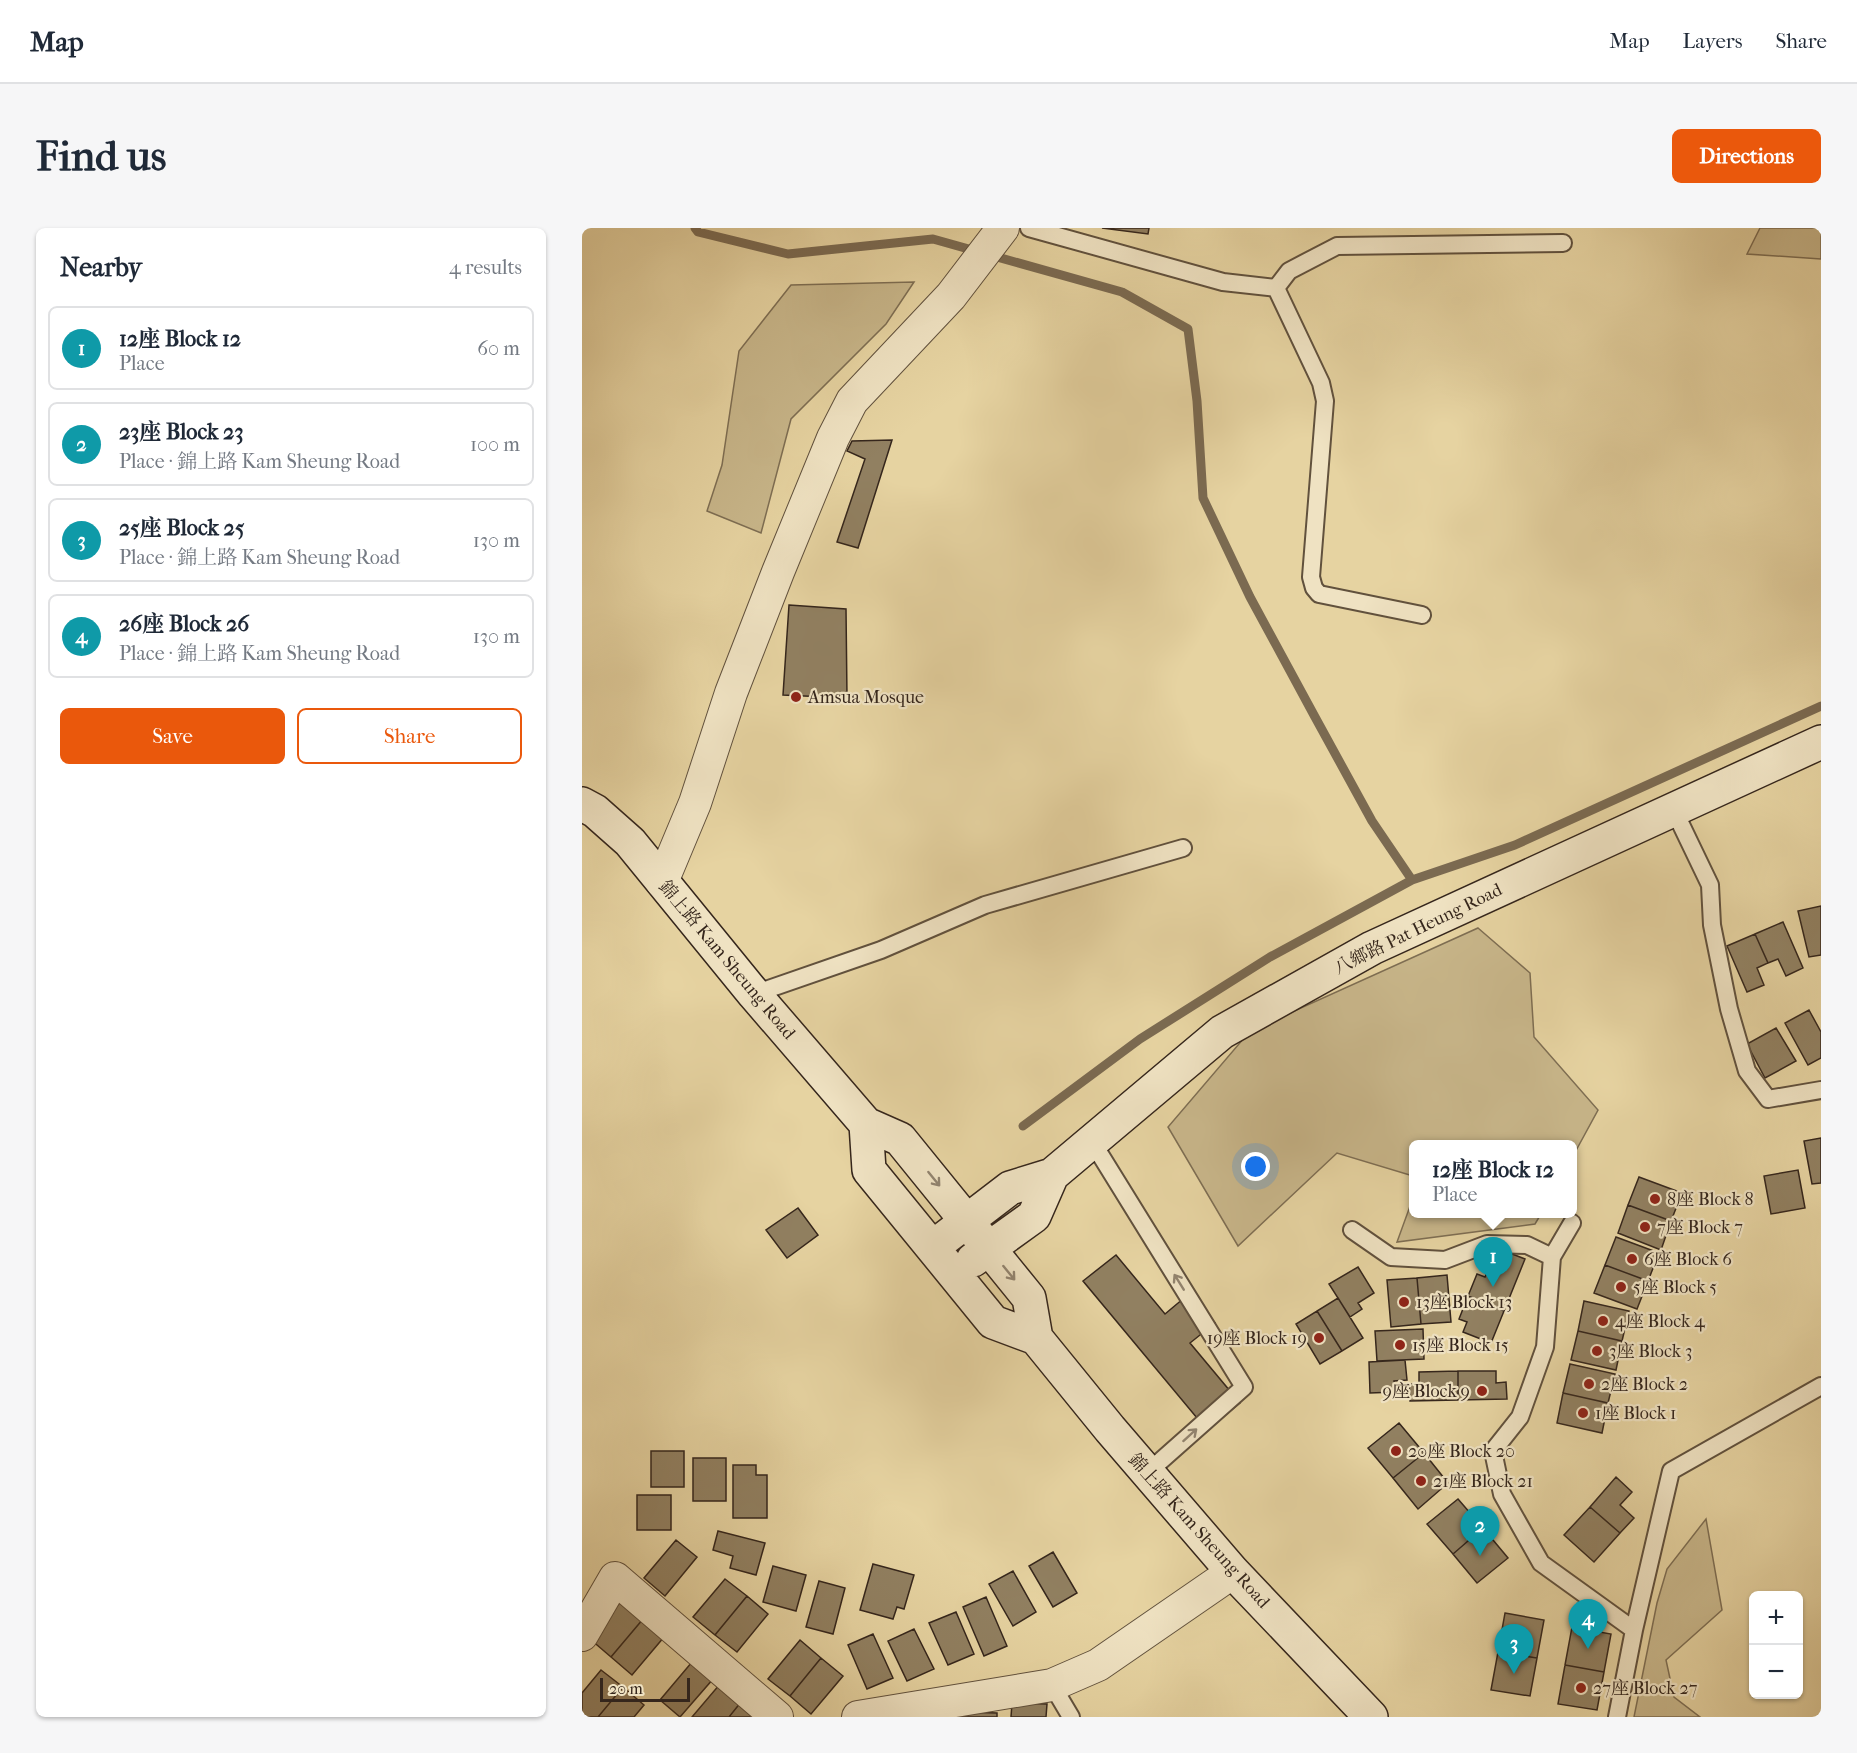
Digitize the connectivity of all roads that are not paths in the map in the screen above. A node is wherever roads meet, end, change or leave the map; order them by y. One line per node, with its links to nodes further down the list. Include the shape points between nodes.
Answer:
1 (1029, 228): 4 (lane, via 1222,282)
2 (1001, 232): 10 (street, via 951,296 852,401 833,438 735,682 695,803)
3 (1563, 243): 4 (lane, via 1337,246 1289,271)
4 (1276, 288): 5 (lane, via 1321,383 1324,401 1311,577 1314,588 1319,594)
5 (1422, 615)
6 (1821, 742): 8 (main road, 八鄉路 Pat Heung Road)
7 (582, 804): 10 (main road, 錦上路 Kam Sheung Road, via 630,842)
8 (1674, 810): 12 (lane, via 1710,885 1712,925 1729,1009 1747,1071 1768,1099); 14 (main road, 八鄉路 Pat Heung Road, via 1371,948 1222,1032)
9 (1183, 848): 11 (lane, via 985,905 881,950)
10 (662, 882): 11 (main road, 錦上路 Kam Sheung Road)
11 (754, 994): 13 (main road, 錦上路 Kam Sheung Road)
12 (1821, 1090)
13 (866, 1124): 16 (main road, 錦上路 Kam Sheung Road, one-way to 16, via 900,1139); 19 (main road, via 869,1170)
14 (1093, 1143): 15 (main road, 八鄉路 Pat Heung Road); 25 (lane, one-way to 14, via 1244,1387)
15 (1052, 1175): 16 (main road, 八鄉路 Pat Heung Road, via 1010,1188); 20 (main road, 八鄉路 Pat Heung Road, via 1034,1216)
16 (967, 1219): 19 (main road, 八鄉路 Pat Heung Road); 20 (main road, 錦上路 Kam Sheung Road)
17 (1572, 1223): 21 (lane)
18 (1352, 1230): 21 (lane, via 1391,1257 1445,1260 1487,1244 1527,1245)
19 (933, 1247): 22 (main road)
20 (989, 1248): 22 (main road, 八鄉路 Pat Heung Road); 23 (main road, 錦上路 Kam Sheung Road, one-way to 23, via 1029,1298)
21 (1552, 1257): 27 (lane, via 1545,1347 1520,1417 1493,1451 1502,1494 1541,1563)
22 (954, 1274): 23 (main road, via 993,1322)
23 (1036, 1338): 25 (main road, 錦上路 Kam Sheung Road)
24 (1821, 1386): 27 (lane, via 1671,1472)
25 (1147, 1473): 26 (main road, 錦上路 Kam Sheung Road)
26 (1233, 1572): 29 (street, via 1098,1665); 33 (main road, 錦上路 Kam Sheung Road)
27 (1634, 1630): 34 (lane)
28 (582, 1635): 30 (street, via 615,1578)
29 (1052, 1685): 31 (street); 32 (lane)
30 (777, 1717)
31 (858, 1717)
32 (1071, 1717)
33 (1371, 1717)
34 (1617, 1717)

